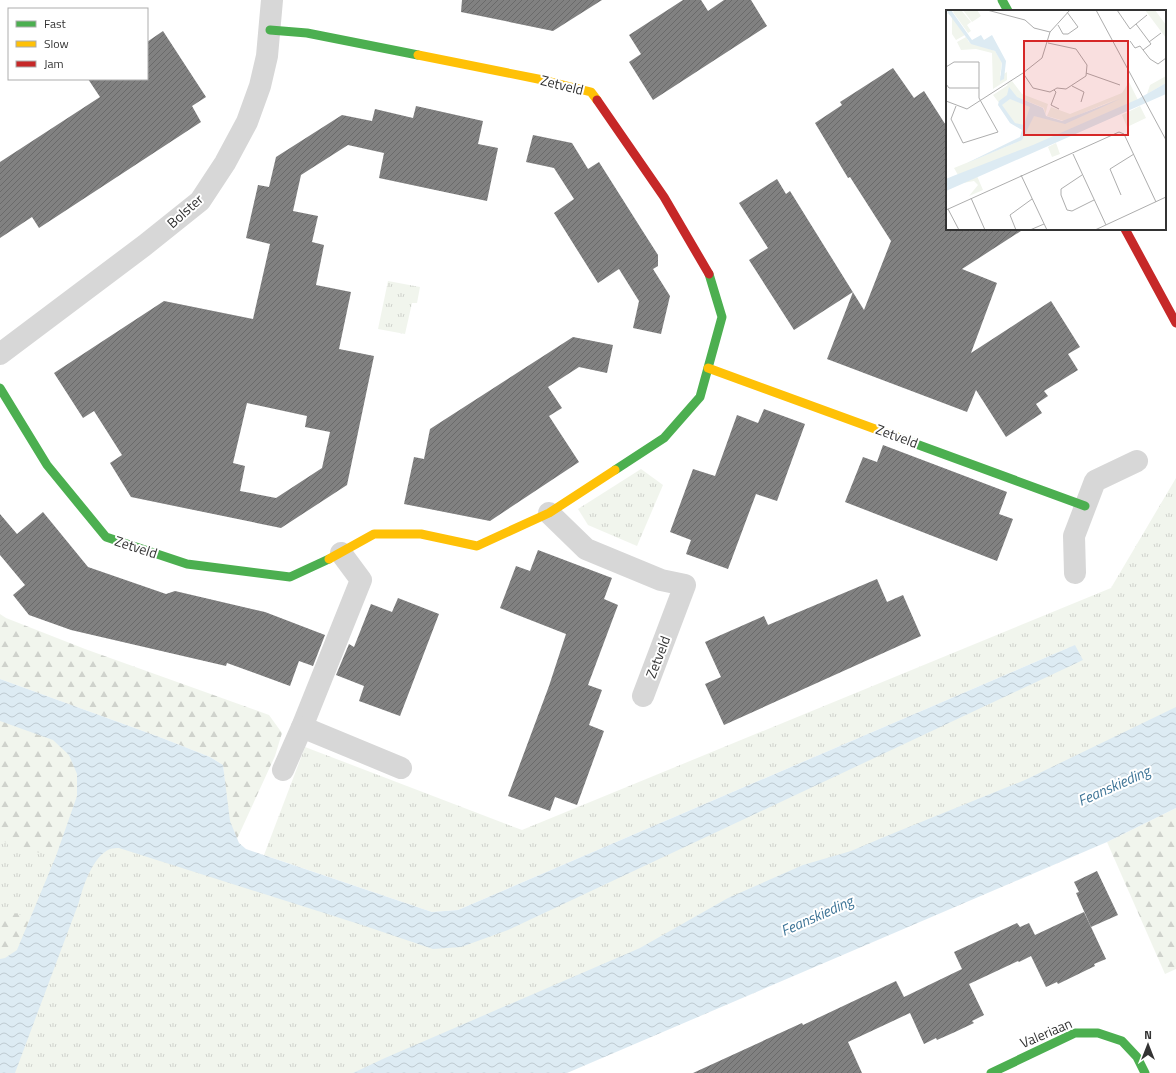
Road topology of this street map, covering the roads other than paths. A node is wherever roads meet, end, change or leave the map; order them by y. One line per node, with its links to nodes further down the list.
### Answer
1 (272, 0): 4 (street, Bolster)
2 (1002, 0): 3 (street)
3 (1007, 10)
4 (270, 30): 7 (street, Bolster); 8 (street, Zetveld)
5 (1126, 230): 6 (street)
6 (1176, 323)
7 (0, 354)
8 (708, 368): 11 (street, Zetveld); 12 (street, Zetveld)
9 (0, 388): 13 (street, Zetveld)
10 (1137, 461): 11 (street)
11 (1085, 506): 14 (street)
12 (549, 513): 13 (street, Zetveld); 15 (street, Zetveld)
13 (341, 552): 16 (street)
14 (1075, 572)
15 (643, 696)
16 (302, 727): 17 (street); 18 (street)
17 (401, 768)
18 (283, 770)
19 (991, 1073): 20 (street, Valeriaan)
20 (1145, 1073)

